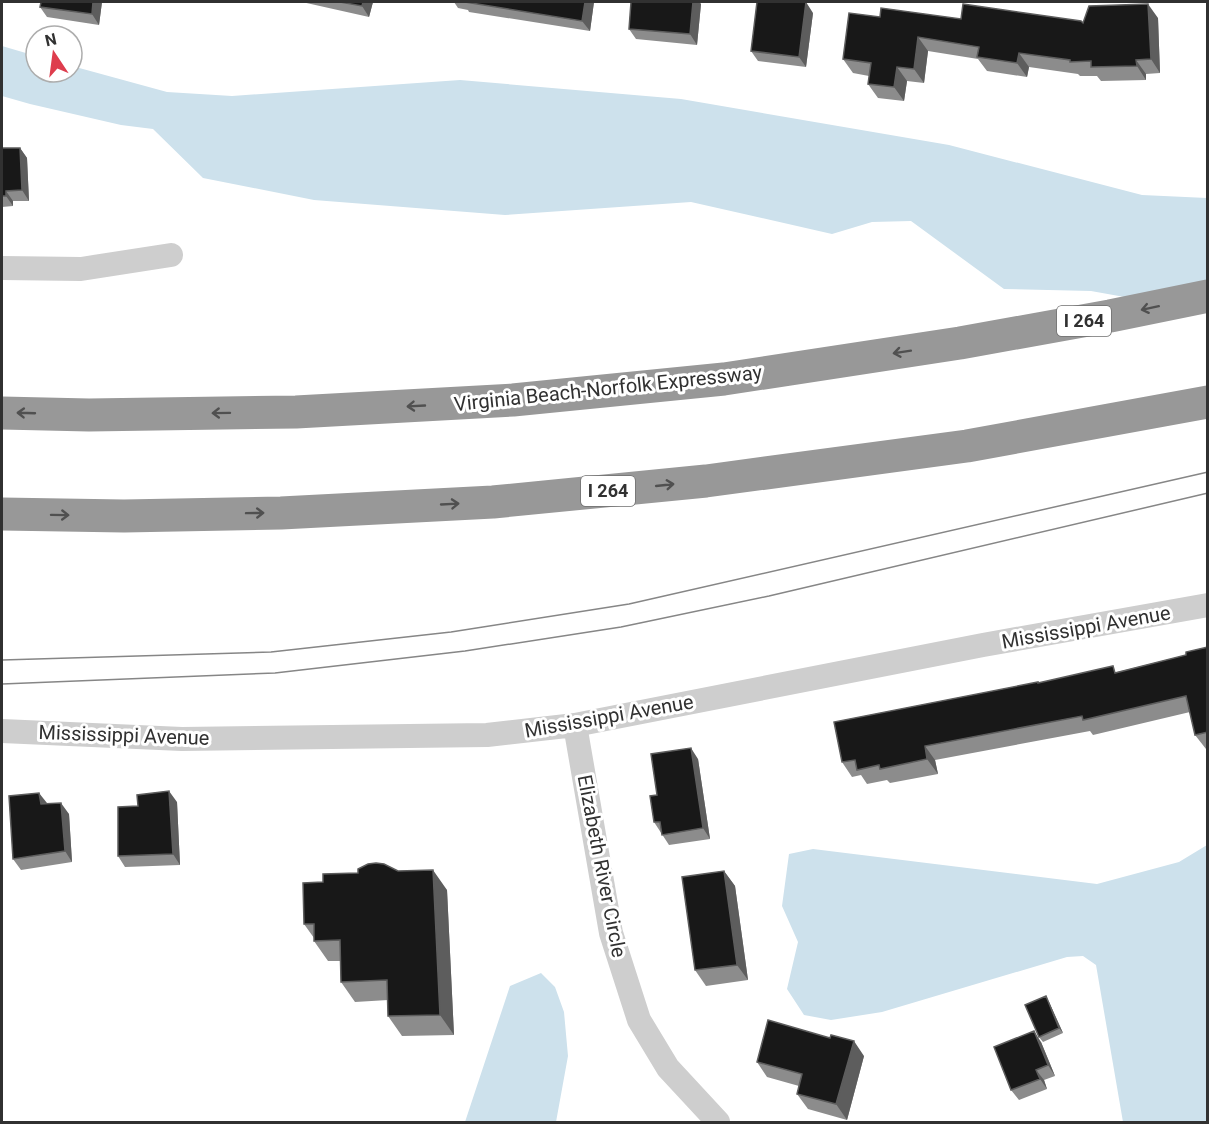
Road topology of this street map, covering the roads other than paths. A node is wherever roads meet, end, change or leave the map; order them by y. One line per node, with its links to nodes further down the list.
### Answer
1 (171, 255): 2 (street)
2 (2, 268)
3 (1208, 296): 5 (highway, Virginia Beach-Norfolk Expressway / I 264, one-way to 5)
4 (1208, 402): 6 (highway, I 264, one-way to 4)
5 (2, 413)
6 (2, 514)
7 (1208, 605): 8 (street, Mississippi Avenue)
8 (575, 725): 9 (street, Mississippi Avenue); 10 (street, Elizabeth River Circle)
9 (2, 731)
10 (718, 1122)

